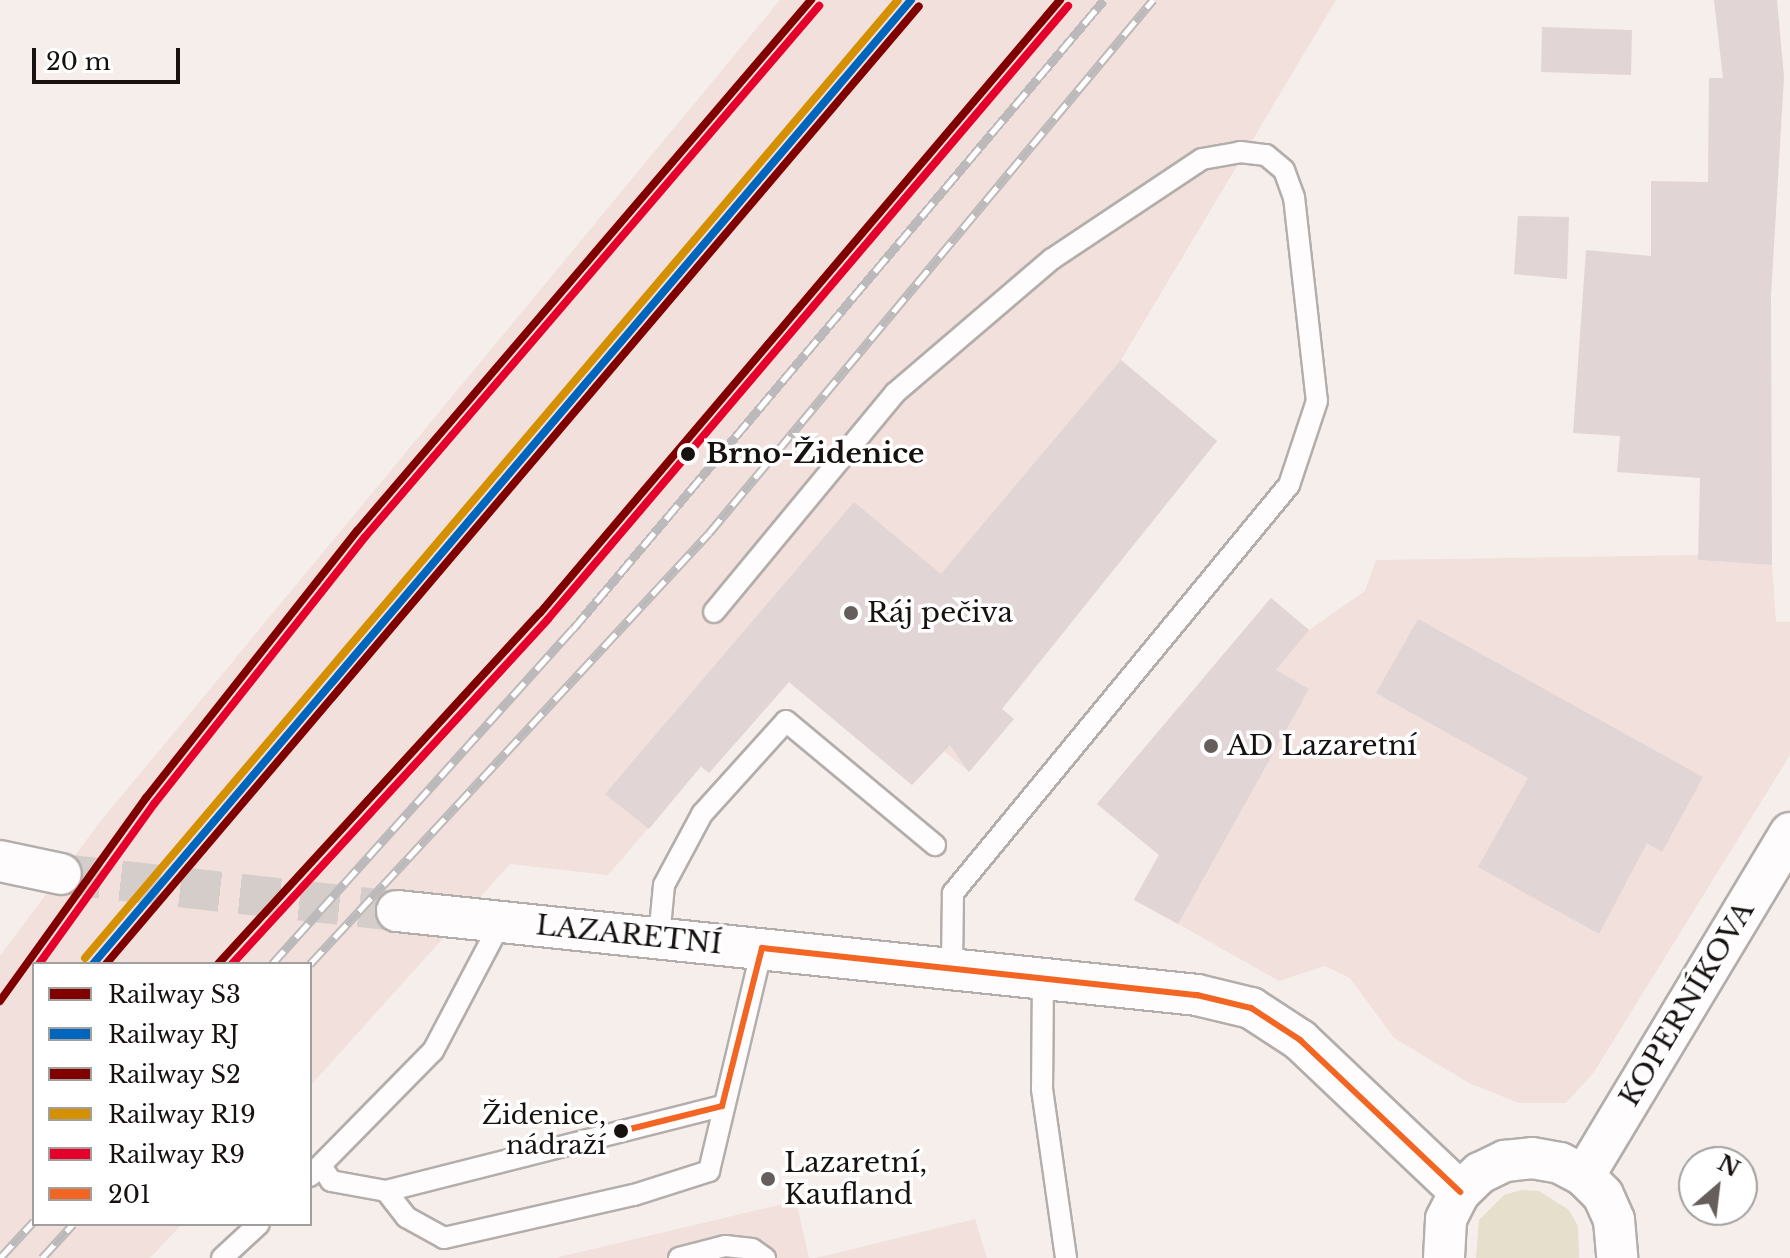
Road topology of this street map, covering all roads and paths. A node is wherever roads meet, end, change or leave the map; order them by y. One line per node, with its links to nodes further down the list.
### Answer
1 (714, 612): 10 (lane)
2 (1790, 833): 14 (street, KOPERNÍKOVA)
3 (935, 845): 8 (lane)
4 (0, 861): 5 (street)
5 (61, 874)
6 (397, 911): 7 (street, LAZARETNÍ)
7 (501, 922): 8 (street, LAZARETNÍ); 13 (lane)
8 (659, 938): 9 (street, LAZARETNÍ)
9 (762, 948): 10 (street, LAZARETNÍ); 12 (lane)
10 (952, 968): 11 (street, LAZARETNÍ)
11 (1043, 978): 16 (street, LAZARETNÍ); 22 (lane)
12 (722, 1106): 15 (lane); 15 (lane)
13 (315, 1171): 15 (lane)
14 (1584, 1176): 16 (street); 18 (street)
15 (386, 1191)
16 (1460, 1192): 23 (street)
17 (257, 1226): 19 (lane)
18 (1622, 1253)
19 (222, 1258)
20 (679, 1258): 21 (lane)
21 (765, 1258)
22 (1066, 1258)
23 (1444, 1258)

